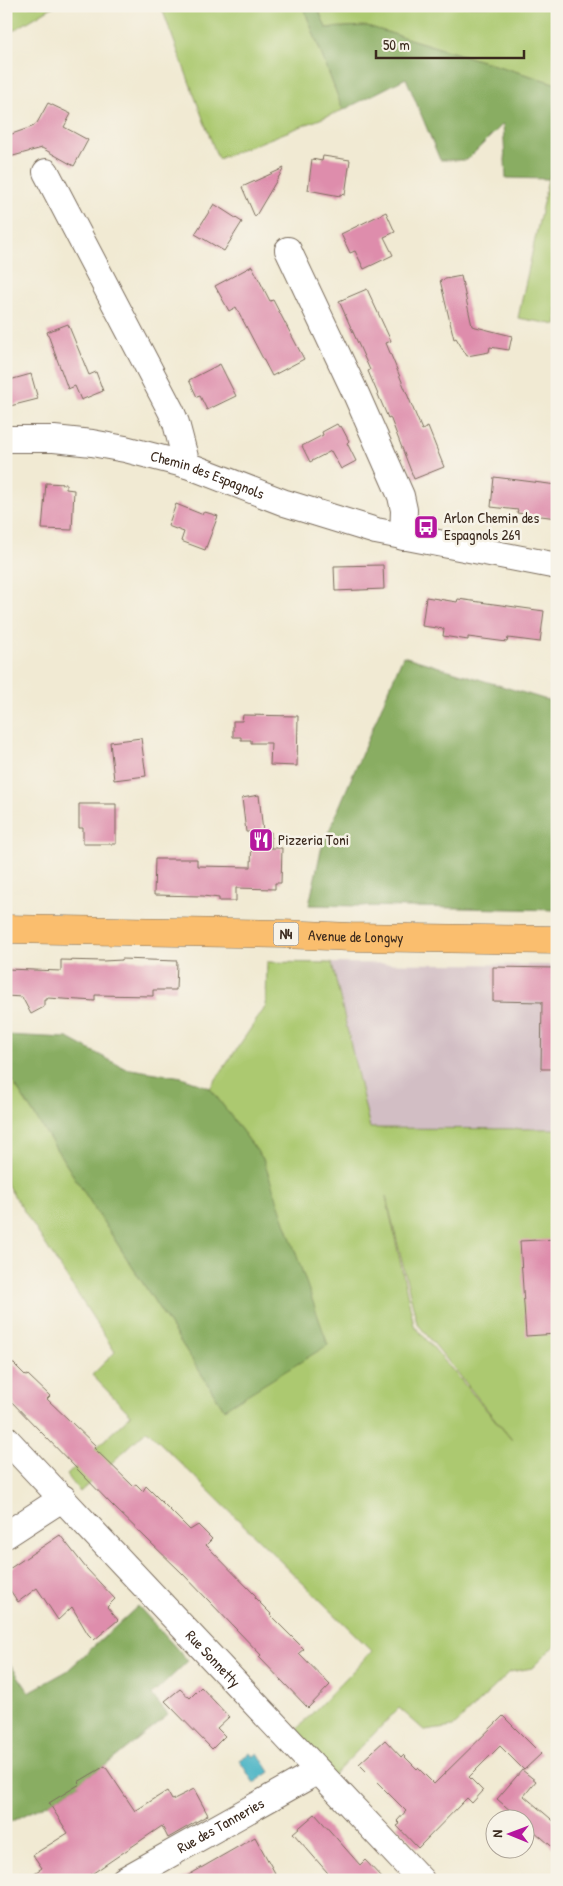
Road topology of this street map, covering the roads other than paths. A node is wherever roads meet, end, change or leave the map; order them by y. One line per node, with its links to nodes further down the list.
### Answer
1 (46, 172): 4 (street)
2 (288, 250): 5 (street)
3 (6, 439): 4 (street, Chemin des Espagnols)
4 (187, 465): 5 (street, Chemin des Espagnols)
5 (403, 537): 6 (street, Chemin des Espagnols)
6 (557, 566)
7 (6, 928): 8 (main road, Avenue de Longwy / N4)
8 (557, 940)
9 (6, 1439): 10 (street, Rue Sonnetty)
10 (63, 1498): 11 (street); 12 (street, Rue Sonnetty)
11 (6, 1535)
12 (318, 1771): 13 (street, Rue des Tanneries); 14 (street, Rue Sonnetty)
13 (124, 1880)
14 (421, 1880)

